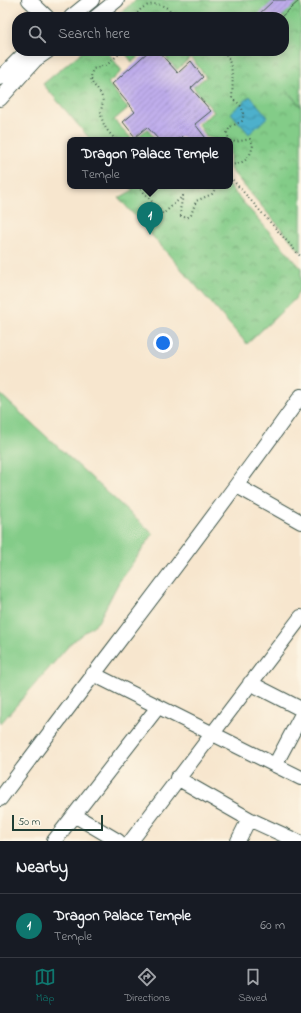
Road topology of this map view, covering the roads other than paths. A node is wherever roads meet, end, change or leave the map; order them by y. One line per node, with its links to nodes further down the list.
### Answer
1 (29, 0): 4 (street)
2 (92, 0): 5 (street)
3 (117, 0): 6 (street)
4 (42, 12)
5 (77, 12)
6 (102, 12)
7 (21, 56): 9 (street)
8 (41, 56): 10 (street)
9 (0, 78)
10 (0, 99)
11 (301, 396): 12 (street)
12 (237, 486): 13 (street); 15 (street)
13 (301, 522)
14 (301, 617): 16 (street)
15 (92, 674): 17 (street); 24 (street)
16 (250, 683): 18 (street); 20 (street)
17 (158, 707): 20 (street); 25 (street)
18 (301, 709)
19 (301, 716): 21 (street)
20 (212, 734): 21 (street); 22 (street)
21 (275, 765): 23 (street)
22 (177, 778): 26 (street); 29 (street)
23 (301, 778)
24 (0, 800)
25 (74, 814): 27 (street); 28 (street)
26 (249, 819): 30 (street); 31 (street)
27 (54, 841)
28 (118, 841)
29 (131, 841)
30 (238, 841)
31 (297, 841)

